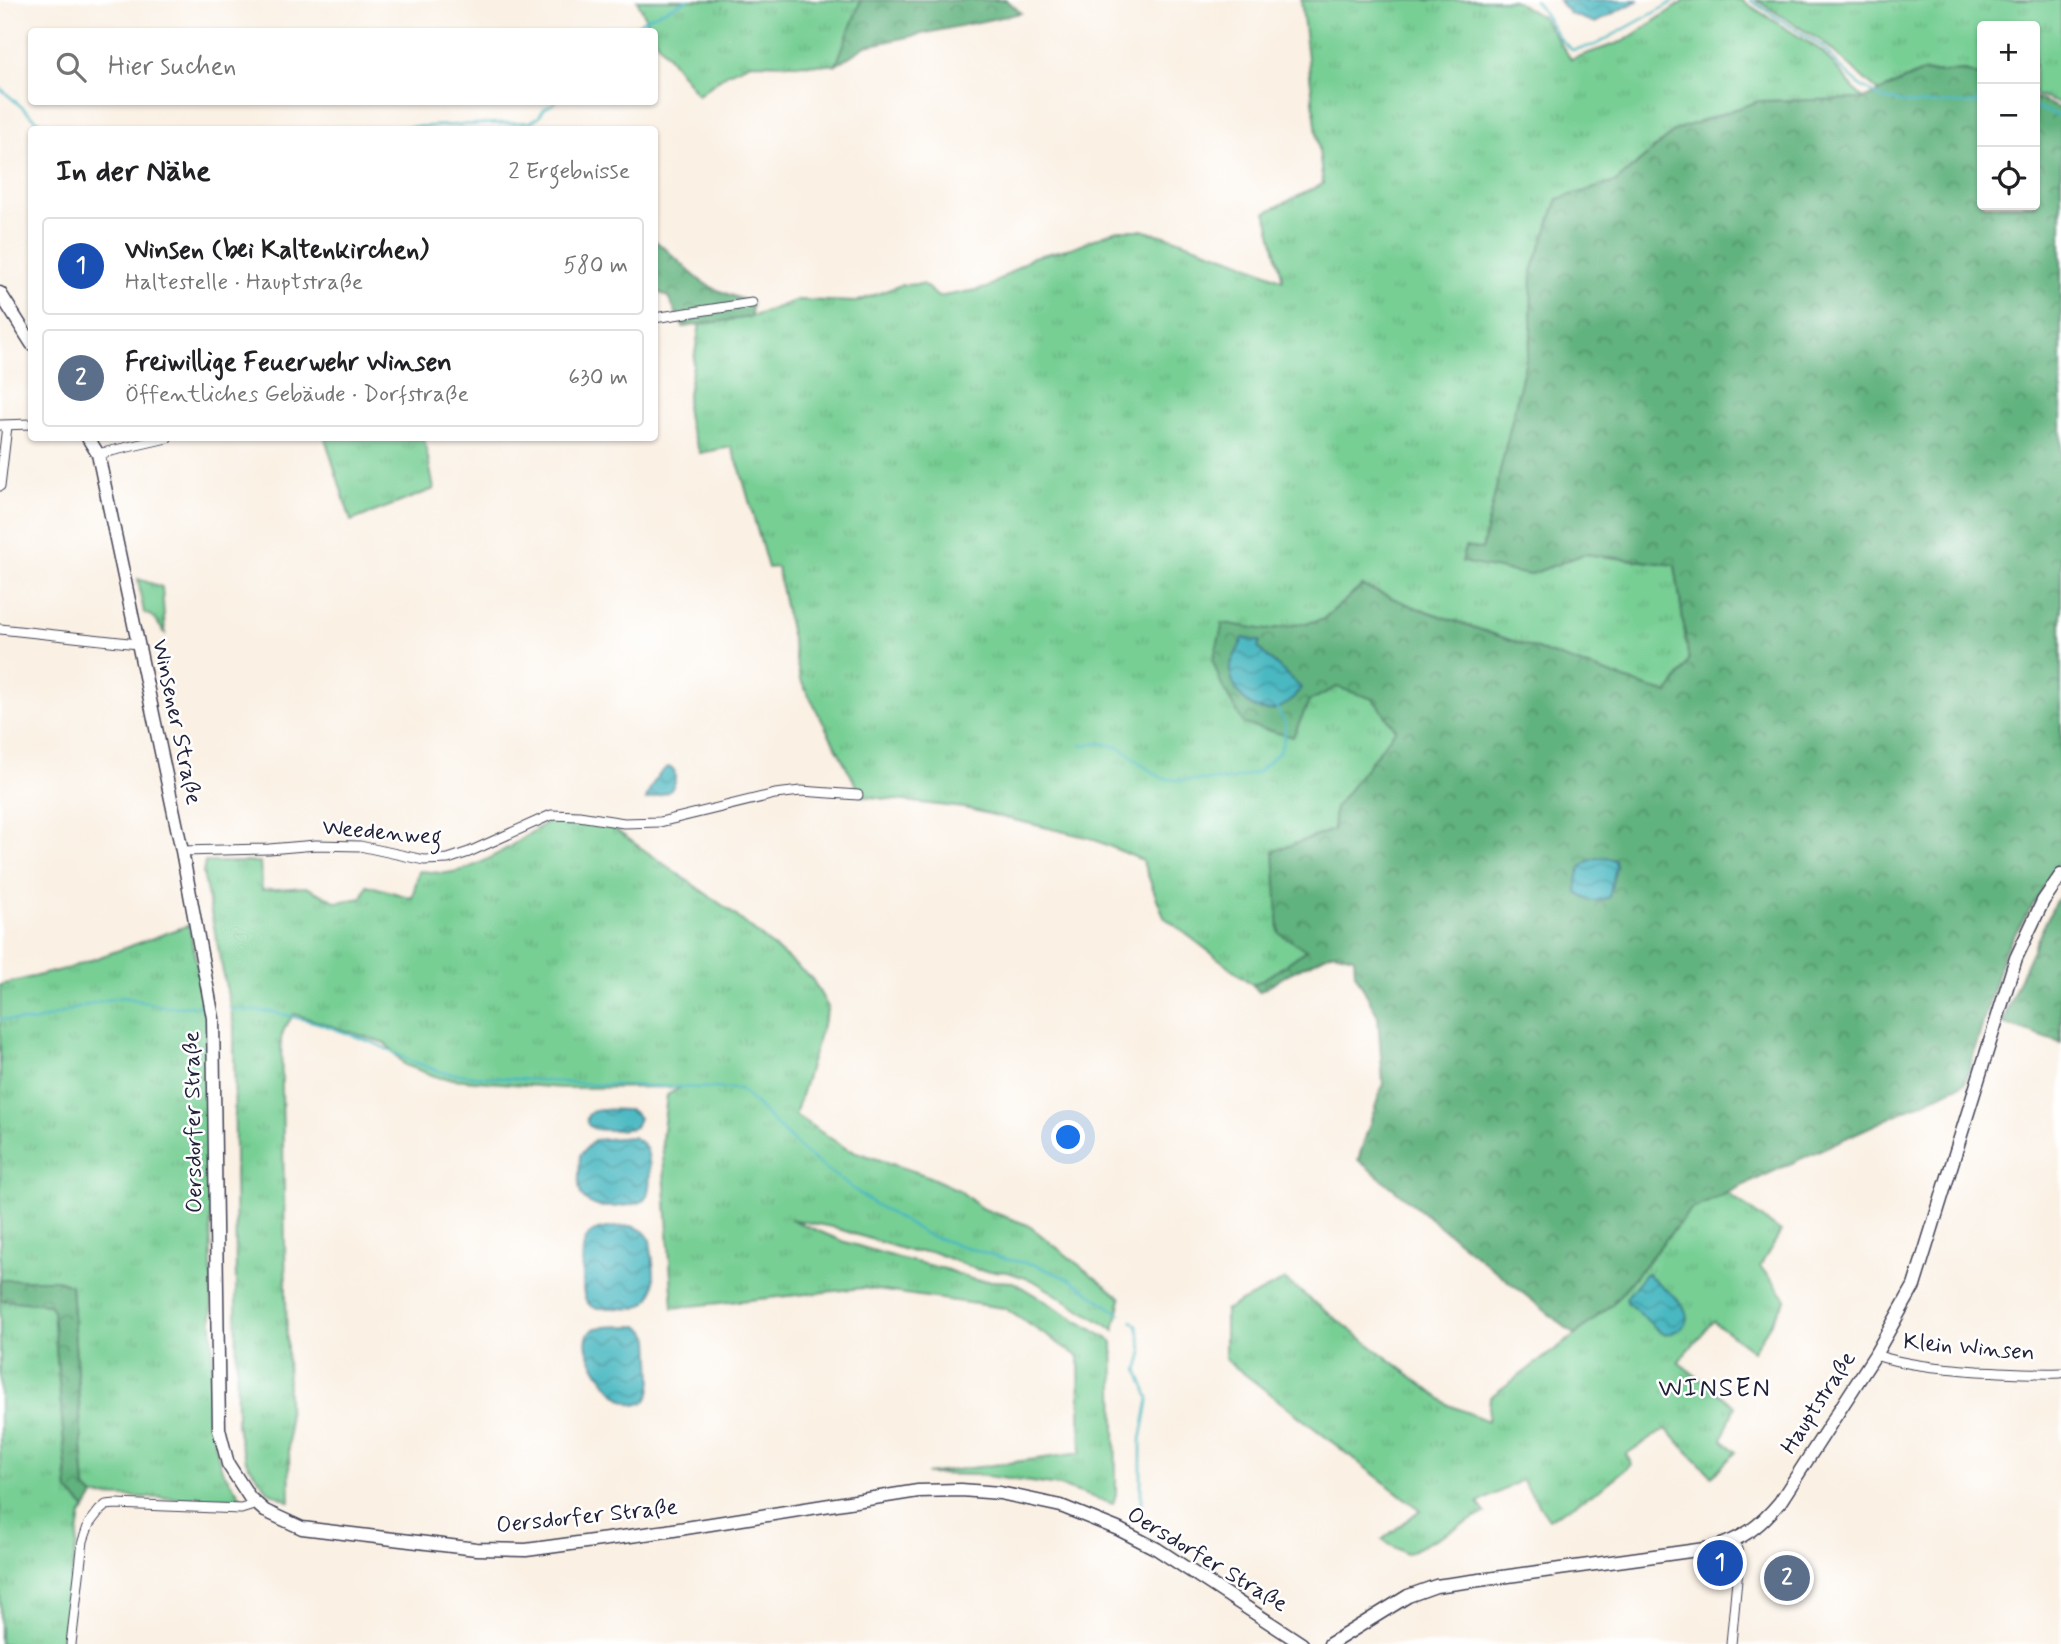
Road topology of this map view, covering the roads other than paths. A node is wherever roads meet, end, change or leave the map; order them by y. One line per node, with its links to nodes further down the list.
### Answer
1 (0, 293): 4 (street)
2 (752, 303): 3 (street)
3 (658, 317)
4 (28, 338)
5 (28, 424): 6 (street)
6 (4, 426): 10 (street)
7 (90, 441): 9 (street, Winsener Straße)
8 (154, 441): 9 (street)
9 (98, 454): 12 (street, Winsener Straße)
10 (0, 486)
11 (0, 629): 12 (street)
12 (138, 644): 14 (street, Winsener Straße)
13 (858, 794): 14 (street, Weedenweg)
14 (182, 851): 16 (street, Winsener Straße)
15 (2061, 875): 17 (street, Hauptstraße)
16 (213, 1018): 19 (street, Oersdorfer Straße)
17 (1875, 1355): 18 (street, Klein Winsen); 20 (street, Hauptstraße)
18 (2061, 1373)
19 (257, 1504): 21 (street); 22 (street, Oersdorfer Straße)
20 (1735, 1541): 23 (street, Hauptstraße); 24 (street)
21 (71, 1644)
22 (1302, 1644)
23 (1330, 1644)
24 (1731, 1644)

